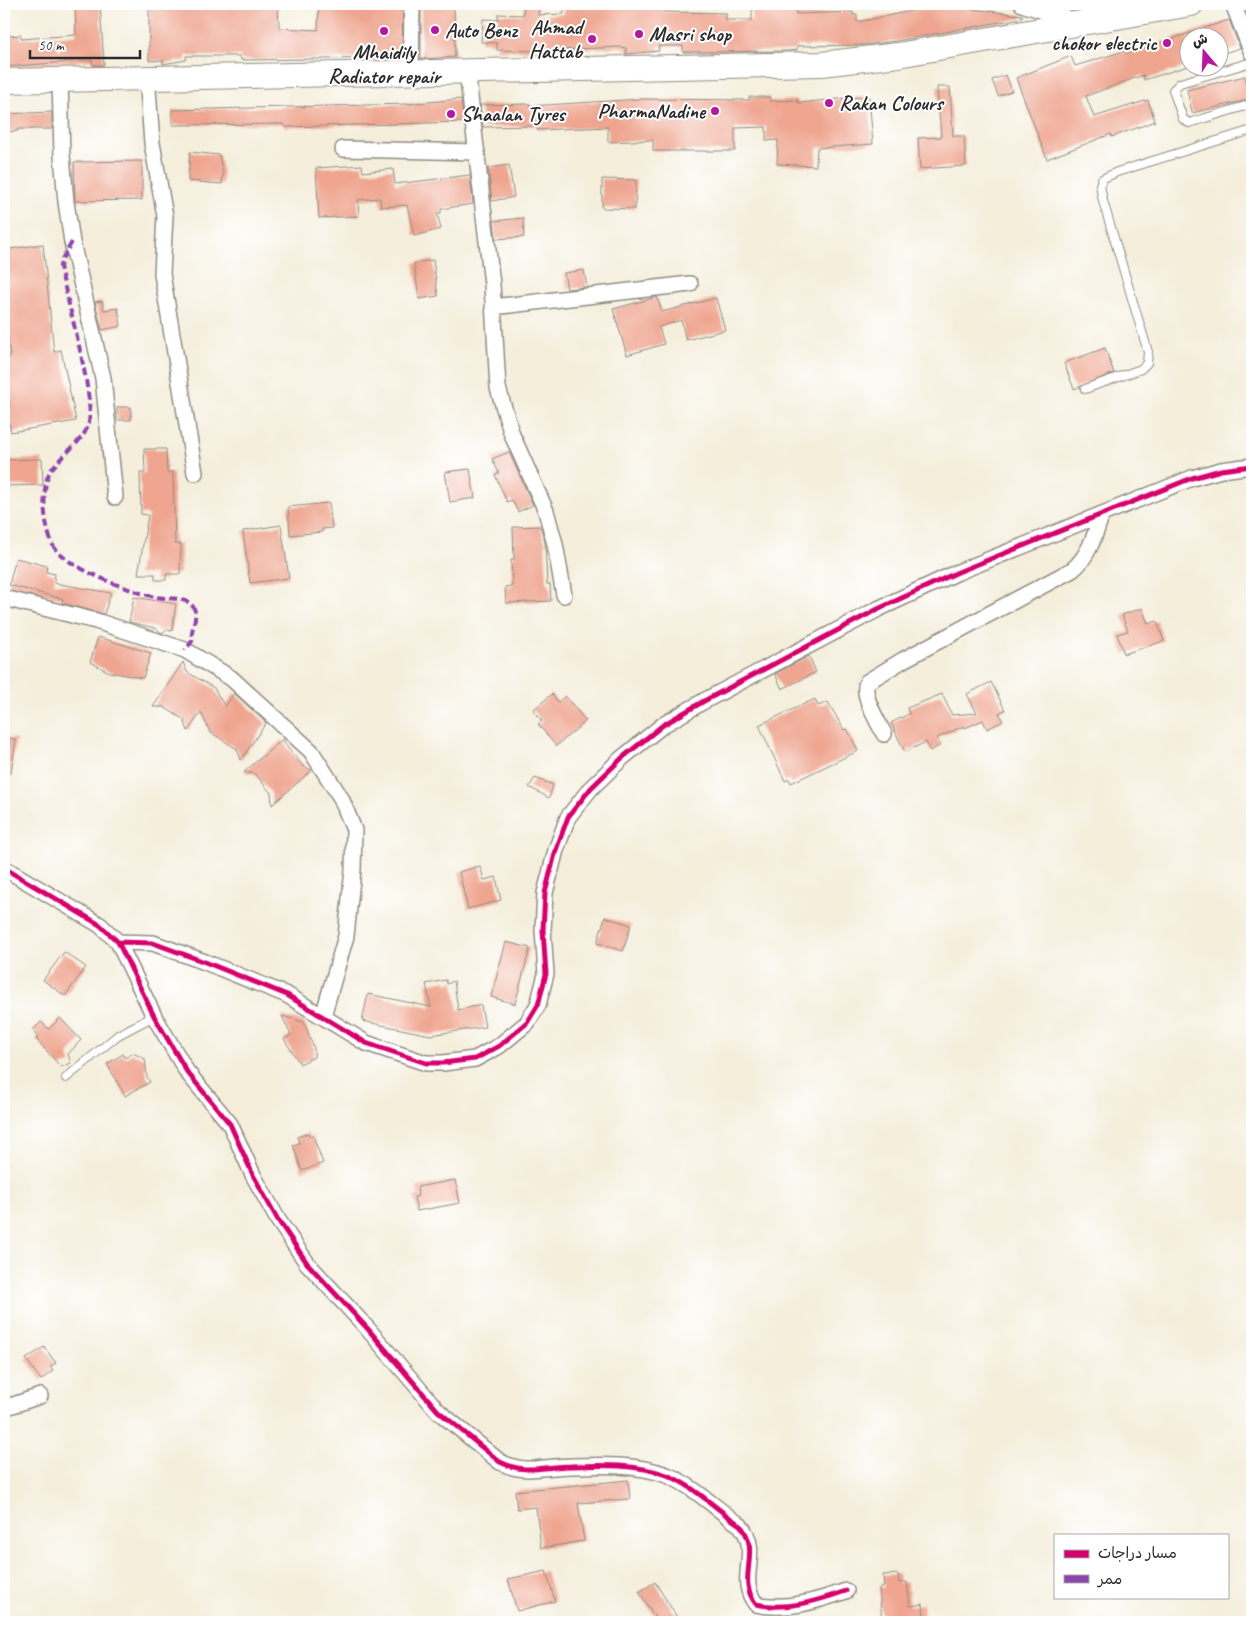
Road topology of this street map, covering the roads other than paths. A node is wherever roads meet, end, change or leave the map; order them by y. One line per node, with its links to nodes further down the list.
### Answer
1 (412, 4): 9 (street)
2 (1022, 4): 5 (street)
3 (1232, 4): 6 (street)
4 (1181, 5): 5 (main road)
5 (1079, 22): 8 (main road)
6 (1252, 53)
7 (1252, 62): 13 (lane)
8 (467, 71): 9 (main road); 16 (street)
9 (410, 74): 10 (main road)
10 (146, 76): 11 (main road); 21 (street)
11 (60, 79): 12 (main road); 22 (street)
12 (4, 80)
13 (1252, 104)
14 (1252, 130): 19 (lane)
15 (343, 149): 16 (street)
16 (478, 152): 18 (street)
17 (690, 284): 18 (street)
18 (493, 307): 24 (street)
19 (1086, 390)
20 (1252, 466): 23 (street)
21 (195, 473)
22 (115, 497)
23 (1101, 516): 26 (street); 30 (street)
24 (564, 595)
25 (4, 598): 30 (street)
26 (884, 734)
27 (4, 868): 28 (street)
28 (118, 942): 29 (street); 30 (street)
29 (154, 1016): 31 (lane); 34 (street)
30 (323, 1016)
31 (66, 1078)
32 (40, 1396): 33 (street)
33 (4, 1408)
34 (846, 1591)

